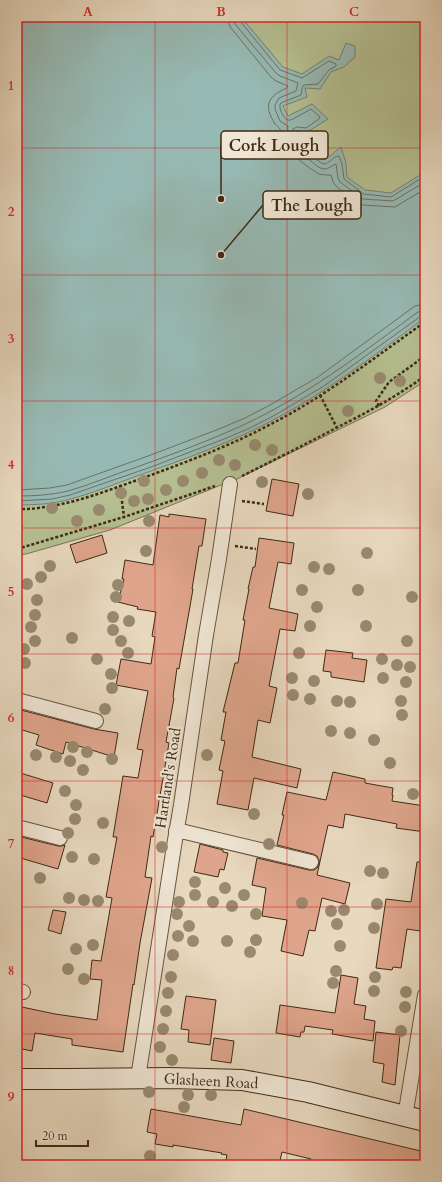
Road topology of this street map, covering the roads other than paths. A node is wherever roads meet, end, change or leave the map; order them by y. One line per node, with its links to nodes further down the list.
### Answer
1 (230, 484): 5 (street, Hartland's Road)
2 (17, 700): 3 (street)
3 (96, 721)
4 (17, 827): 6 (street)
5 (176, 831): 7 (street); 9 (street, Hartland's Road)
6 (60, 838)
7 (311, 862)
8 (425, 995): 11 (street)
9 (138, 1078): 10 (main road, Glasheen Road); 11 (main road, Glasheen Road)
10 (17, 1079)
11 (405, 1117): 12 (main road, Glasheen Road)
12 (425, 1121)

